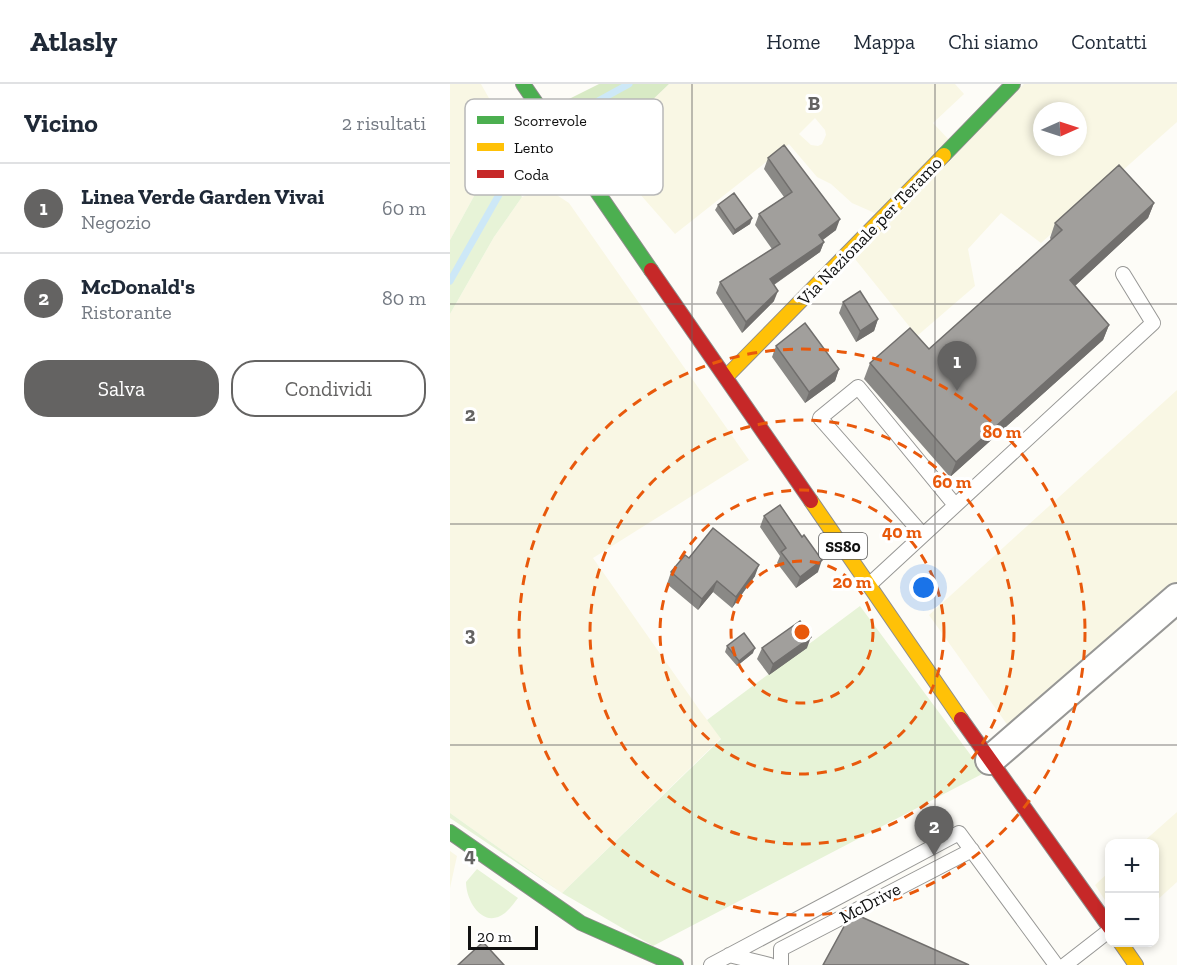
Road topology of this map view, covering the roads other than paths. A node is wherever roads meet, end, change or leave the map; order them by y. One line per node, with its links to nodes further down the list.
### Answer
1 (522, 84): 3 (main road, SS80)
2 (1012, 84): 6 (main road, Via Nazionale per Teramo)
3 (533, 99)
4 (600, 195): 6 (main road, SS80)
5 (1123, 274): 7 (lane)
6 (726, 377): 9 (main road, SS80)
7 (955, 506): 8 (lane); 8 (lane)
8 (924, 535): 9 (lane)
9 (869, 585): 11 (main road, SS80)
10 (1177, 598): 11 (street)
11 (990, 760): 14 (main road, SS80)
12 (450, 832): 18 (main road)
13 (972, 850): 17 (lane); 21 (lane, McDrive); 22 (lane)
14 (1105, 922)
15 (1105, 933): 23 (lane)
16 (1123, 947): 24 (main road)
17 (729, 955): 19 (lane); 20 (lane)
18 (676, 965)
19 (711, 965)
20 (770, 965)
21 (781, 965)
22 (1056, 965)
23 (1065, 965)
24 (1136, 965)

